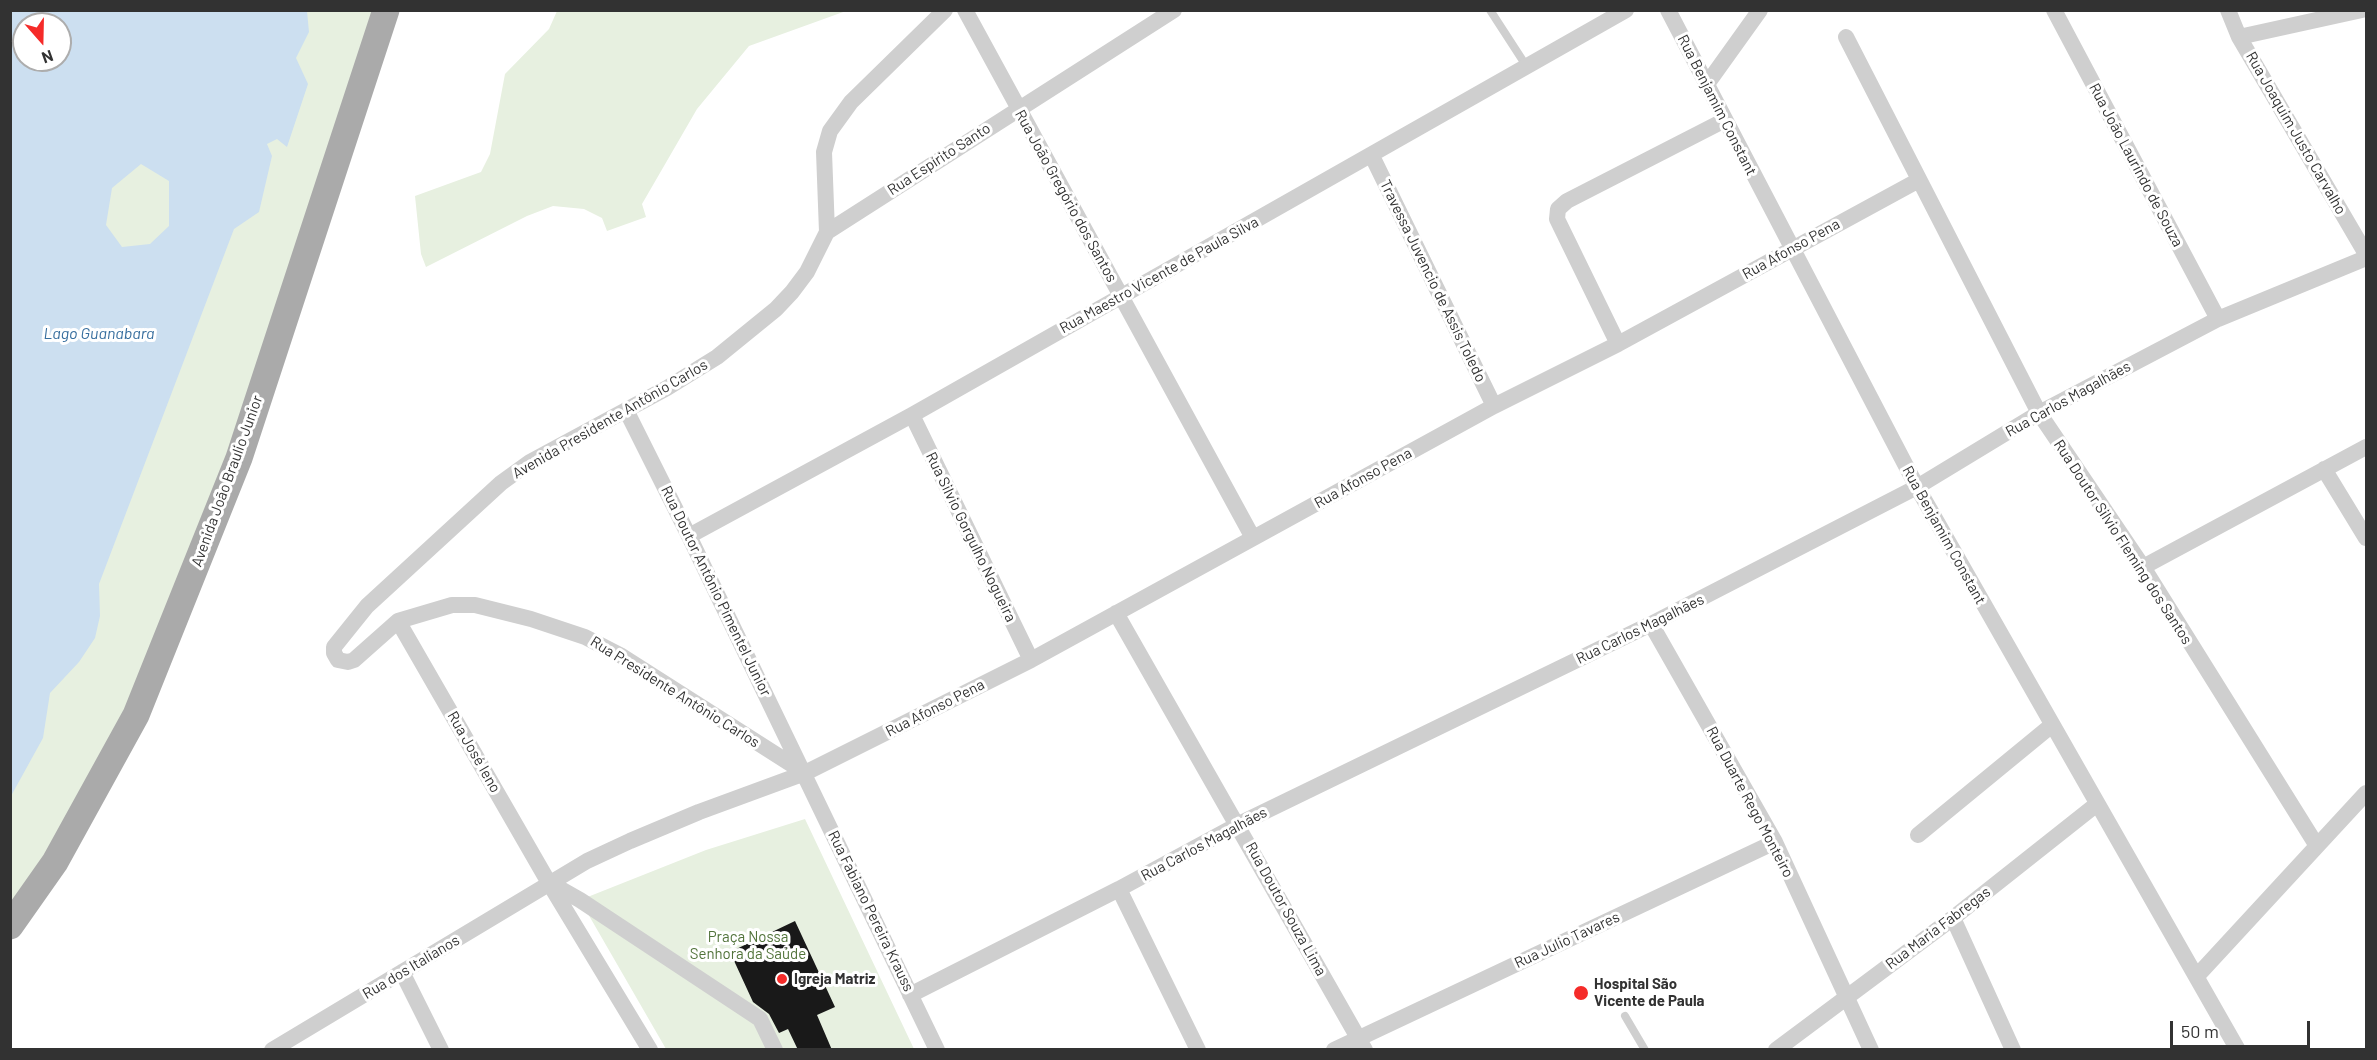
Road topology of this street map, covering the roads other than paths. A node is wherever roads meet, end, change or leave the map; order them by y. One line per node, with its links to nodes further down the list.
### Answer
1 (386, 10): 53 (main road, Avenida João Braulio Junior)
2 (945, 10): 20 (street, Avenida Presidente Antônio Carlos)
3 (965, 10): 16 (street, Rua João Gregório dos Santos)
4 (1174, 10): 16 (street, Rua Espírito Santo)
5 (1490, 10): 14 (lane)
6 (1626, 10): 14 (street, Rua Maestro Vicente de Paula Silva)
7 (1668, 10): 15 (street, Rua Benjamim Constant)
8 (1760, 10): 15 (street)
9 (2054, 10): 24 (street, Rua João Laurindo de Souza)
10 (2228, 10): 13 (street, Rua Joaquim Justo Carvalho)
11 (2362, 10): 13 (street)
12 (1845, 37): 19 (street, Rua Doutor Silvio Fleming dos Santos)
13 (2239, 37): 22 (street, Rua Joaquim Justo Carvalho)
14 (1527, 67): 18 (street, Rua Maestro Vicente de Paula Silva)
15 (1707, 84): 17 (street, Rua Benjamim Constant)
16 (1018, 108): 20 (street, Rua Espírito Santo); 23 (street, Rua João Gregório dos Santos)
17 (1725, 120): 21 (street, Rua Benjamim Constant); 25 (street)
18 (1372, 156): 23 (street, Rua Maestro Vicente de Paula Silva); 26 (street, Travessa Juvencio de Assis Toledo)
19 (1919, 180): 21 (street, Rua Afonso Pena); 28 (street, Rua Doutor Silvio Fleming dos Santos)
20 (827, 232): 27 (street, Avenida Presidente Antônio Carlos)
21 (1792, 248): 25 (street, Rua Afonso Pena); 32 (street, Rua Benjamim Constant)
22 (2367, 256): 24 (street, Rua Carlos Magalhães)
23 (1121, 296): 29 (street, Rua Maestro Vicente de Paula Silva); 34 (street, Rua João Gregório dos Santos)
24 (2218, 319): 28 (street, Rua Carlos Magalhães)
25 (1618, 344): 26 (street, Rua Afonso Pena)
26 (1494, 406): 34 (street, Rua Afonso Pena)
27 (626, 410): 33 (street, Rua Doutor Antônio Pimentel Junior); 41 (street, Avenida Presidente Antônio Carlos)
28 (2039, 413): 32 (street, Rua Carlos Magalhães); 36 (street, Rua Doutor Silvio Fleming dos Santos)
29 (912, 415): 33 (street, Rua Maestro Vicente de Paula Silva); 40 (street, Rua Silvio Gorgulho Nogueira)
30 (2367, 447): 31 (street)
31 (2324, 469): 35 (street); 36 (street)
32 (1917, 487): 39 (street, Rua Carlos Magalhães); 42 (street, Rua Benjamim Constant)
33 (689, 536): 43 (street, Rua Doutor Antônio Pimentel Junior)
34 (1253, 538): 37 (street, Rua Afonso Pena)
35 (2367, 538)
36 (2143, 567): 49 (street, Rua Doutor Silvio Fleming dos Santos)
37 (1116, 613): 40 (street, Rua Afonso Pena); 46 (street, Rua Doutor Souza Lima)
38 (399, 621): 41 (street, Rua Presidente Antônio Carlos); 43 (street, Rua Presidente Antônio Carlos); 50 (street, Rua José Ieno)
39 (1651, 624): 46 (street, Rua Carlos Magalhães); 48 (street, Rua Duarte Rego Monteiro)
40 (1031, 660): 43 (street, Rua Afonso Pena)
41 (343, 662)
42 (2052, 725): 45 (street, Rua Benjamim Constant); 47 (street)
43 (805, 773): 50 (street); 56 (street, Rua Fabiano Pereira Krauss)
44 (2367, 793): 49 (street)
45 (2097, 804): 52 (street, Rua Maria Fabregas); 55 (street, Rua Benjamim Constant)
46 (1239, 824): 51 (street, Rua Carlos Magalhães); 59 (street, Rua Doutor Souza Lima)
47 (1918, 835)
48 (1775, 842): 57 (street, Rua Duarte Rego Monteiro); 59 (street, Rua Julio Tavares)
49 (2317, 846): 55 (street)
50 (549, 883): 54 (street, Rua dos Italianos); 62 (street); 63 (street)
51 (1119, 889): 56 (street, Rua Carlos Magalhães); 65 (street)
52 (1953, 918): 57 (street, Rua Maria Fabregas); 70 (street)
53 (10, 926)
54 (402, 972): 60 (street, Rua dos Italianos); 61 (street)
55 (2197, 976): 71 (street, Rua Benjamim Constant)
56 (910, 995): 64 (street, Rua Fabiano Pereira Krauss)
57 (1846, 998): 68 (street, Rua Maria Fabregas); 69 (street, Rua Duarte Rego Monteiro)
58 (1625, 1016): 67 (lane)
59 (1362, 1044): 66 (street, Rua Julio Tavares)
60 (272, 1050)
61 (441, 1050)
62 (650, 1050)
63 (775, 1050)
64 (937, 1050)
65 (1198, 1050)
66 (1334, 1050)
67 (1645, 1050)
68 (1776, 1050)
69 (1871, 1050)
70 (2013, 1050)
71 (2238, 1050)

